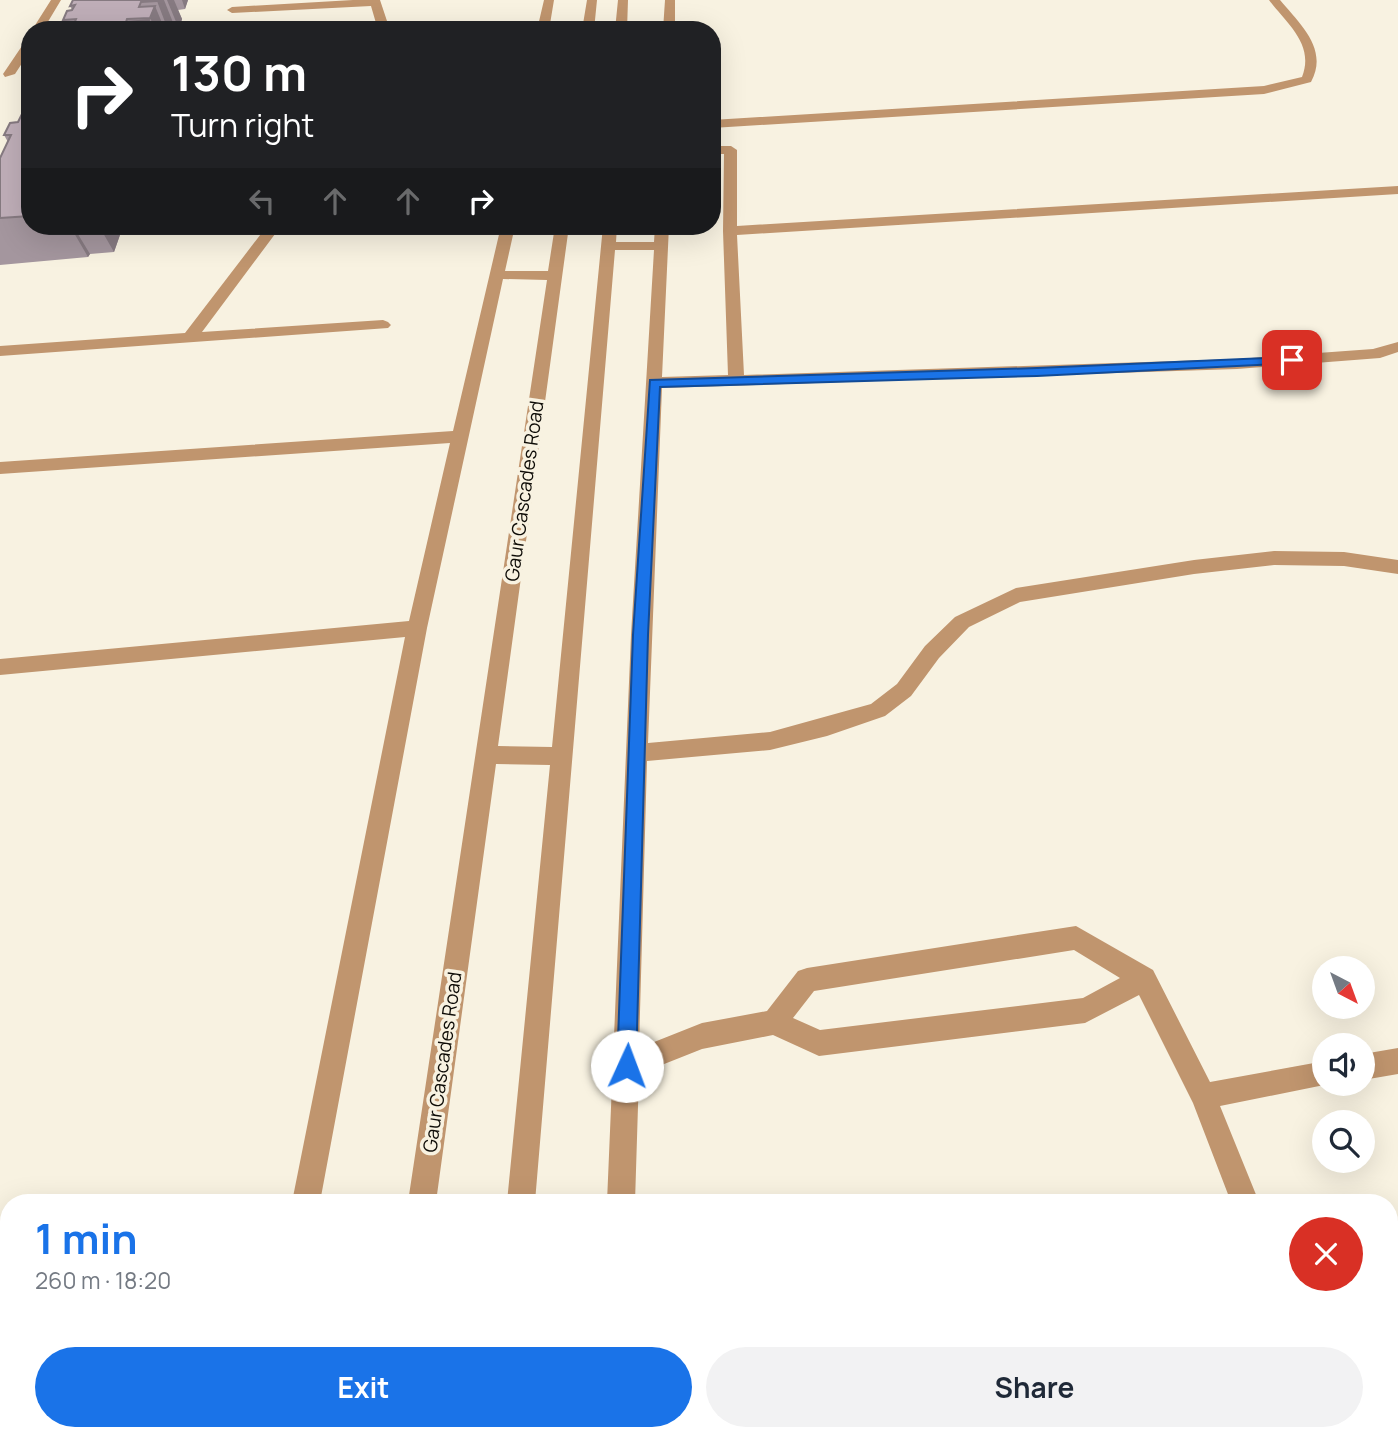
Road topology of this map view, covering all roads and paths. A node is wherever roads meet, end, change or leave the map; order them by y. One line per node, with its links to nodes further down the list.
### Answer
1 (56, 0): 10 (street)
2 (549, 0): 12 (street)
3 (592, 0): 13 (street)
4 (623, 0): 14 (street)
5 (670, 0): 6 (street); 15 (street)
6 (680, 0)
7 (375, 1): 9 (street); 11 (street)
8 (1275, 1): 18 (street)
9 (232, 10)
10 (43, 21)
11 (381, 21)
12 (545, 21)
13 (589, 21)
14 (622, 21)
15 (669, 21)
16 (21, 56): 17 (street)
17 (9, 75)
18 (721, 123)
19 (721, 150): 21 (street)
20 (1398, 190): 21 (street)
21 (730, 231): 33 (street)
22 (267, 235): 30 (street)
23 (506, 235): 27 (street)
24 (561, 235): 28 (street, Gaur Cascades Road)
25 (610, 236): 26 (street); 42 (street)
26 (662, 236): 34 (street)
27 (499, 275): 28 (street); 35 (street)
28 (555, 276): 41 (street, Gaur Cascades Road)
29 (383, 325): 30 (street)
30 (190, 338): 32 (street)
31 (1398, 347): 33 (street)
32 (0, 351)
33 (736, 381): 34 (street)
34 (654, 383): 40 (street)
35 (460, 436): 36 (street); 38 (street)
36 (0, 468)
37 (1398, 567): 40 (street)
38 (417, 628): 39 (street); 50 (street)
39 (0, 667)
40 (637, 753): 47 (street)
41 (486, 755): 42 (street); 51 (street, Gaur Cascades Road)
42 (562, 756): 52 (street)
43 (1144, 979): 44 (street); 44 (street); 49 (street)
44 (774, 1023): 47 (street)
45 (1398, 1060): 46 (street)
46 (1375, 1065)
47 (627, 1066): 53 (street)
48 (1312, 1076): 49 (street)
49 (1203, 1096): 54 (street)
50 (308, 1194)
51 (423, 1194)
52 (522, 1194)
53 (621, 1194)
54 (1242, 1194)

